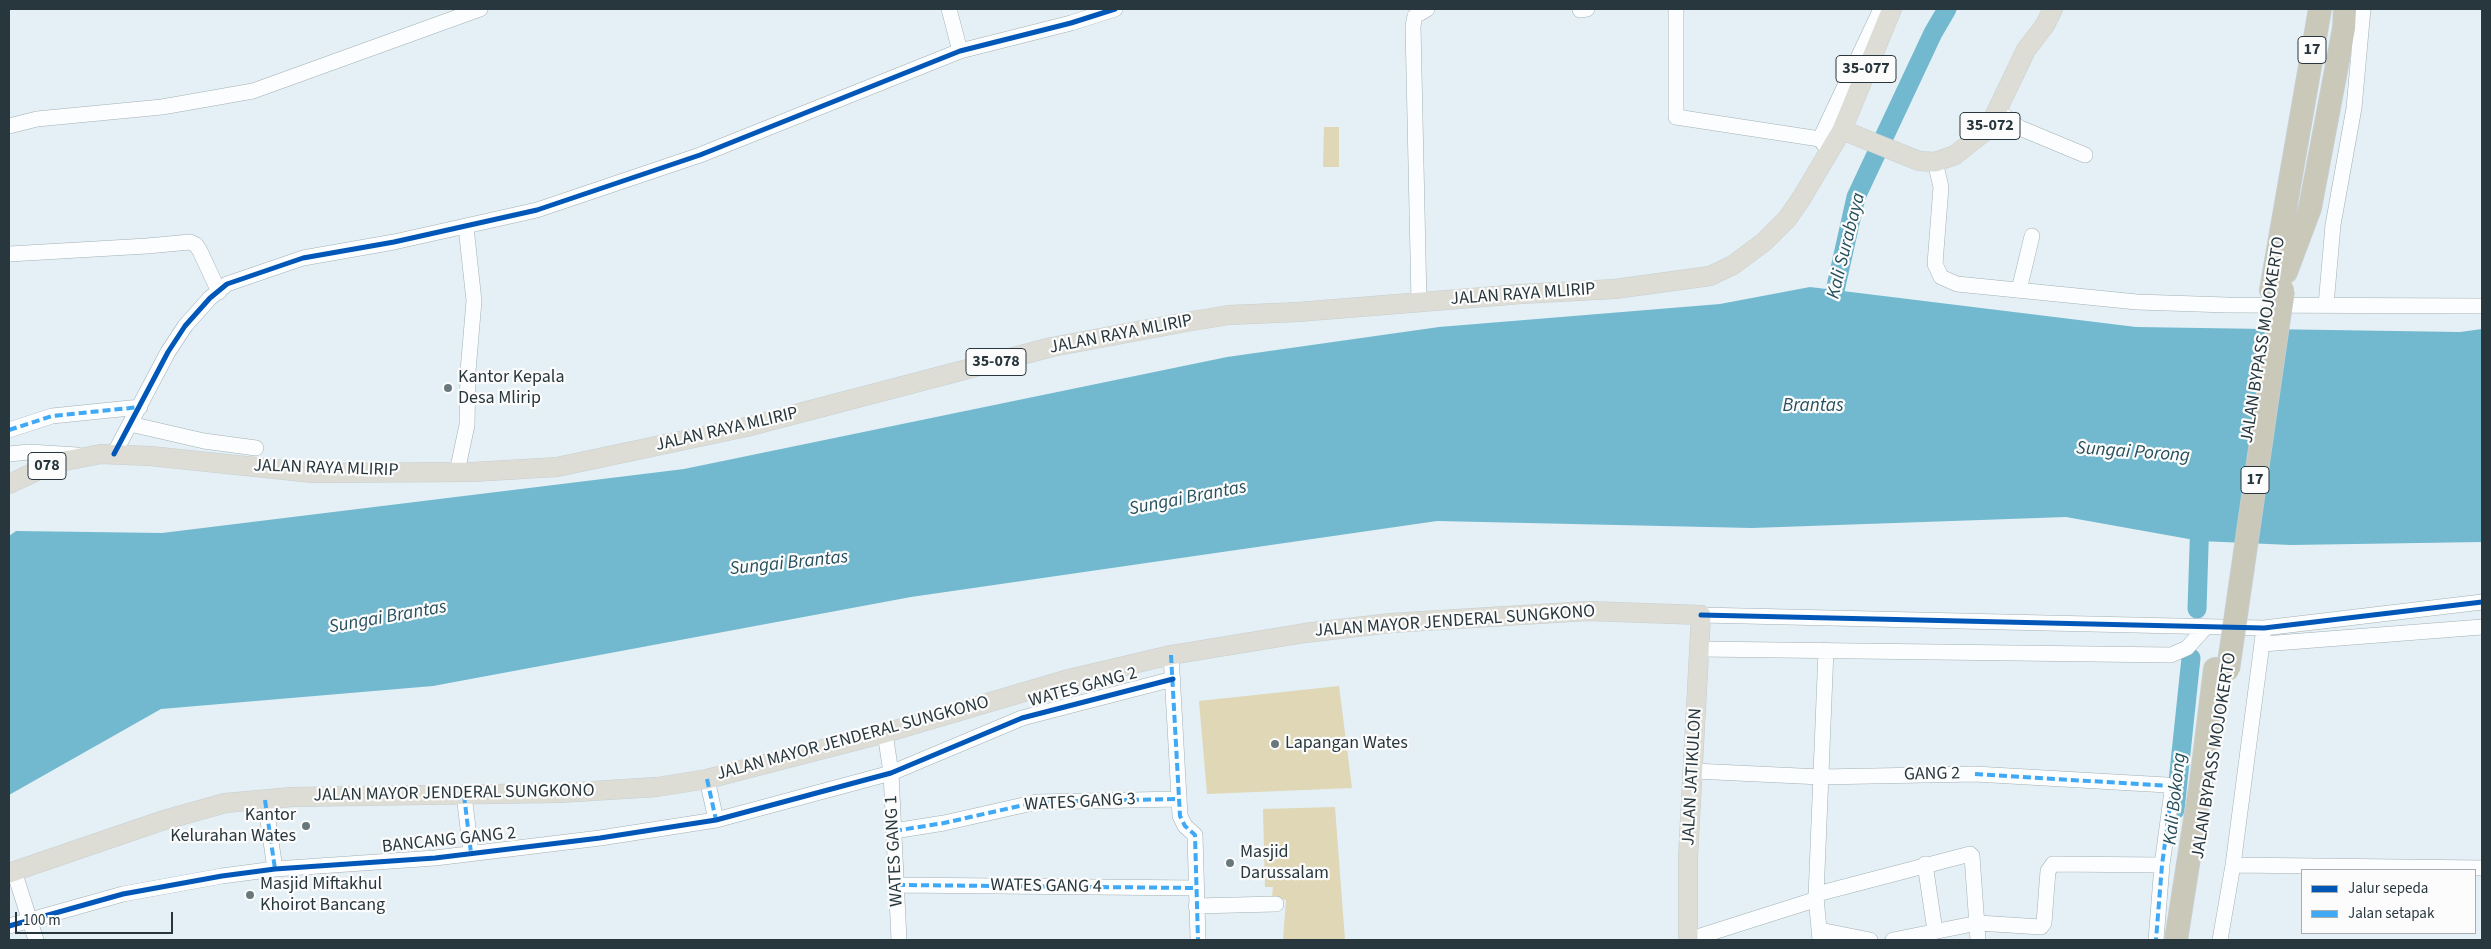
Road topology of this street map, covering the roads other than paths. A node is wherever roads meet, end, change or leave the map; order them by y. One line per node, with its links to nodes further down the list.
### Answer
1 (480, 9): 19 (street)
2 (949, 9): 16 (street)
3 (1115, 9): 16 (street)
4 (1427, 9): 30 (street)
5 (1676, 9): 21 (street)
6 (1881, 9): 21 (street)
7 (1892, 9): 20 (main road, 35-077)
8 (2038, 9): 15 (main road, 35-072)
9 (2052, 9): 15 (main road, 35-072)
10 (2306, 9): 17 (highway)
11 (2320, 9): 17 (highway, JALAN BYPASS MOJOKERTO / 17)
12 (2328, 9): 27 (highway, JALAN BYPASS MOJOKERTO / 17)
13 (2345, 9): 27 (highway)
14 (2363, 9): 31 (street)
15 (2026, 50): 18 (main road, 35-072)
16 (960, 51): 24 (street)
17 (2304, 90): 27 (highway, JALAN BYPASS MOJOKERTO / 17)
18 (1998, 111): 22 (street); 23 (main road, 35-072)
19 (9, 126)
20 (1842, 130): 21 (main road, JALAN RAYA MLIRIP / 35-078); 23 (main road)
21 (1825, 146): 30 (main road, JALAN RAYA MLIRIP / 35-078)
22 (2085, 155)
23 (1927, 162): 28 (street)
24 (466, 227): 29 (street); 40 (street)
25 (2032, 236): 28 (street)
26 (9, 254): 29 (street)
27 (2280, 284): 51 (highway, JALAN BYPASS MOJOKERTO / 17)
28 (2019, 290): 31 (street)
29 (218, 292): 33 (street)
30 (1419, 302): 40 (main road, JALAN RAYA MLIRIP / 35-078)
31 (2326, 305): 32 (street)
32 (2482, 306)
33 (140, 407): 34 (street); 35 (street)
34 (130, 424): 36 (street); 38 (street)
35 (9, 430)
36 (256, 448)
37 (9, 454): 39 (street)
38 (114, 454): 39 (main road, JALAN RAYA MLIRIP / 35-078); 40 (main road, JALAN RAYA MLIRIP / 35-078)
39 (88, 456): 41 (main road, JALAN RAYA MLIRIP / 078)
40 (457, 472)
41 (9, 484)
42 (2482, 602): 46 (street)
43 (1701, 615): 45 (street); 48 (main road, JALAN JATIKULON); 50 (main road, JALAN MAYOR JENDERAL SUNGKONO)
44 (2482, 627): 47 (street)
45 (2205, 628): 46 (street); 49 (street)
46 (2264, 628): 47 (street)
47 (2263, 644): 68 (street)
48 (1700, 648): 49 (street); 56 (main road, JALAN JATIKULON)
49 (1826, 650): 58 (street)
50 (1171, 655): 52 (street); 53 (main road, JALAN MAYOR JENDERAL SUNGKONO)
51 (2222, 670): 90 (highway, JALAN BYPASS MOJOKERTO / 17); 91 (highway, JALAN BYPASS MOJOKERTO / 17)
52 (1173, 679): 54 (street, WATES GANG 2); 61 (street)
53 (1014, 695): 54 (street); 55 (main road, JALAN MAYOR JENDERAL SUNGKONO)
54 (1022, 718): 57 (street, WATES GANG 2)
55 (885, 733): 57 (street, WATES GANG 1); 59 (main road, JALAN MAYOR JENDERAL SUNGKONO)
56 (1694, 771): 58 (street, GANG 2); 85 (main road, JALAN JATIKULON)
57 (891, 773): 63 (street, BANCANG GANG 2); 64 (street, WATES GANG 1)
58 (1820, 777): 67 (street, GANG 2); 74 (street)
59 (707, 779): 60 (main road, JALAN MAYOR JENDERAL SUNGKONO); 63 (street)
60 (464, 795): 62 (main road, JALAN MAYOR JENDERAL SUNGKONO); 65 (street)
61 (1178, 799): 64 (street, WATES GANG 3); 73 (street)
62 (265, 800): 70 (street); 71 (main road, JALAN MAYOR JENDERAL SUNGKONO)
63 (716, 820): 65 (street, BANCANG GANG 2)
64 (894, 831): 72 (street, WATES GANG 1)
65 (471, 853): 70 (street, BANCANG GANG 2)
66 (1924, 864): 74 (street); 78 (street); 80 (street)
67 (2162, 865): 78 (street); 89 (street)
68 (2233, 865): 69 (street); 92 (street)
69 (2482, 868)
70 (275, 869): 77 (street, BANCANG GANG 2)
71 (11, 872): 77 (street)
72 (897, 885): 73 (street, WATES GANG 4); 83 (street, WATES GANG 1)
73 (1196, 888): 76 (street)
74 (1817, 896): 81 (street); 85 (street)
75 (1276, 904): 76 (street)
76 (1196, 906): 84 (street)
77 (30, 918): 79 (street, BANCANG GANG 2); 82 (street)
78 (1978, 923): 80 (street); 88 (street)
79 (9, 926)
80 (1935, 931): 87 (street)
81 (1820, 935): 86 (street)
82 (36, 940)
83 (899, 940)
84 (1198, 940)
85 (1688, 940)
86 (1870, 940)
87 (1893, 940)
88 (1978, 940)
89 (2156, 940)
90 (2176, 940)
91 (2187, 940)
92 (2220, 940)

